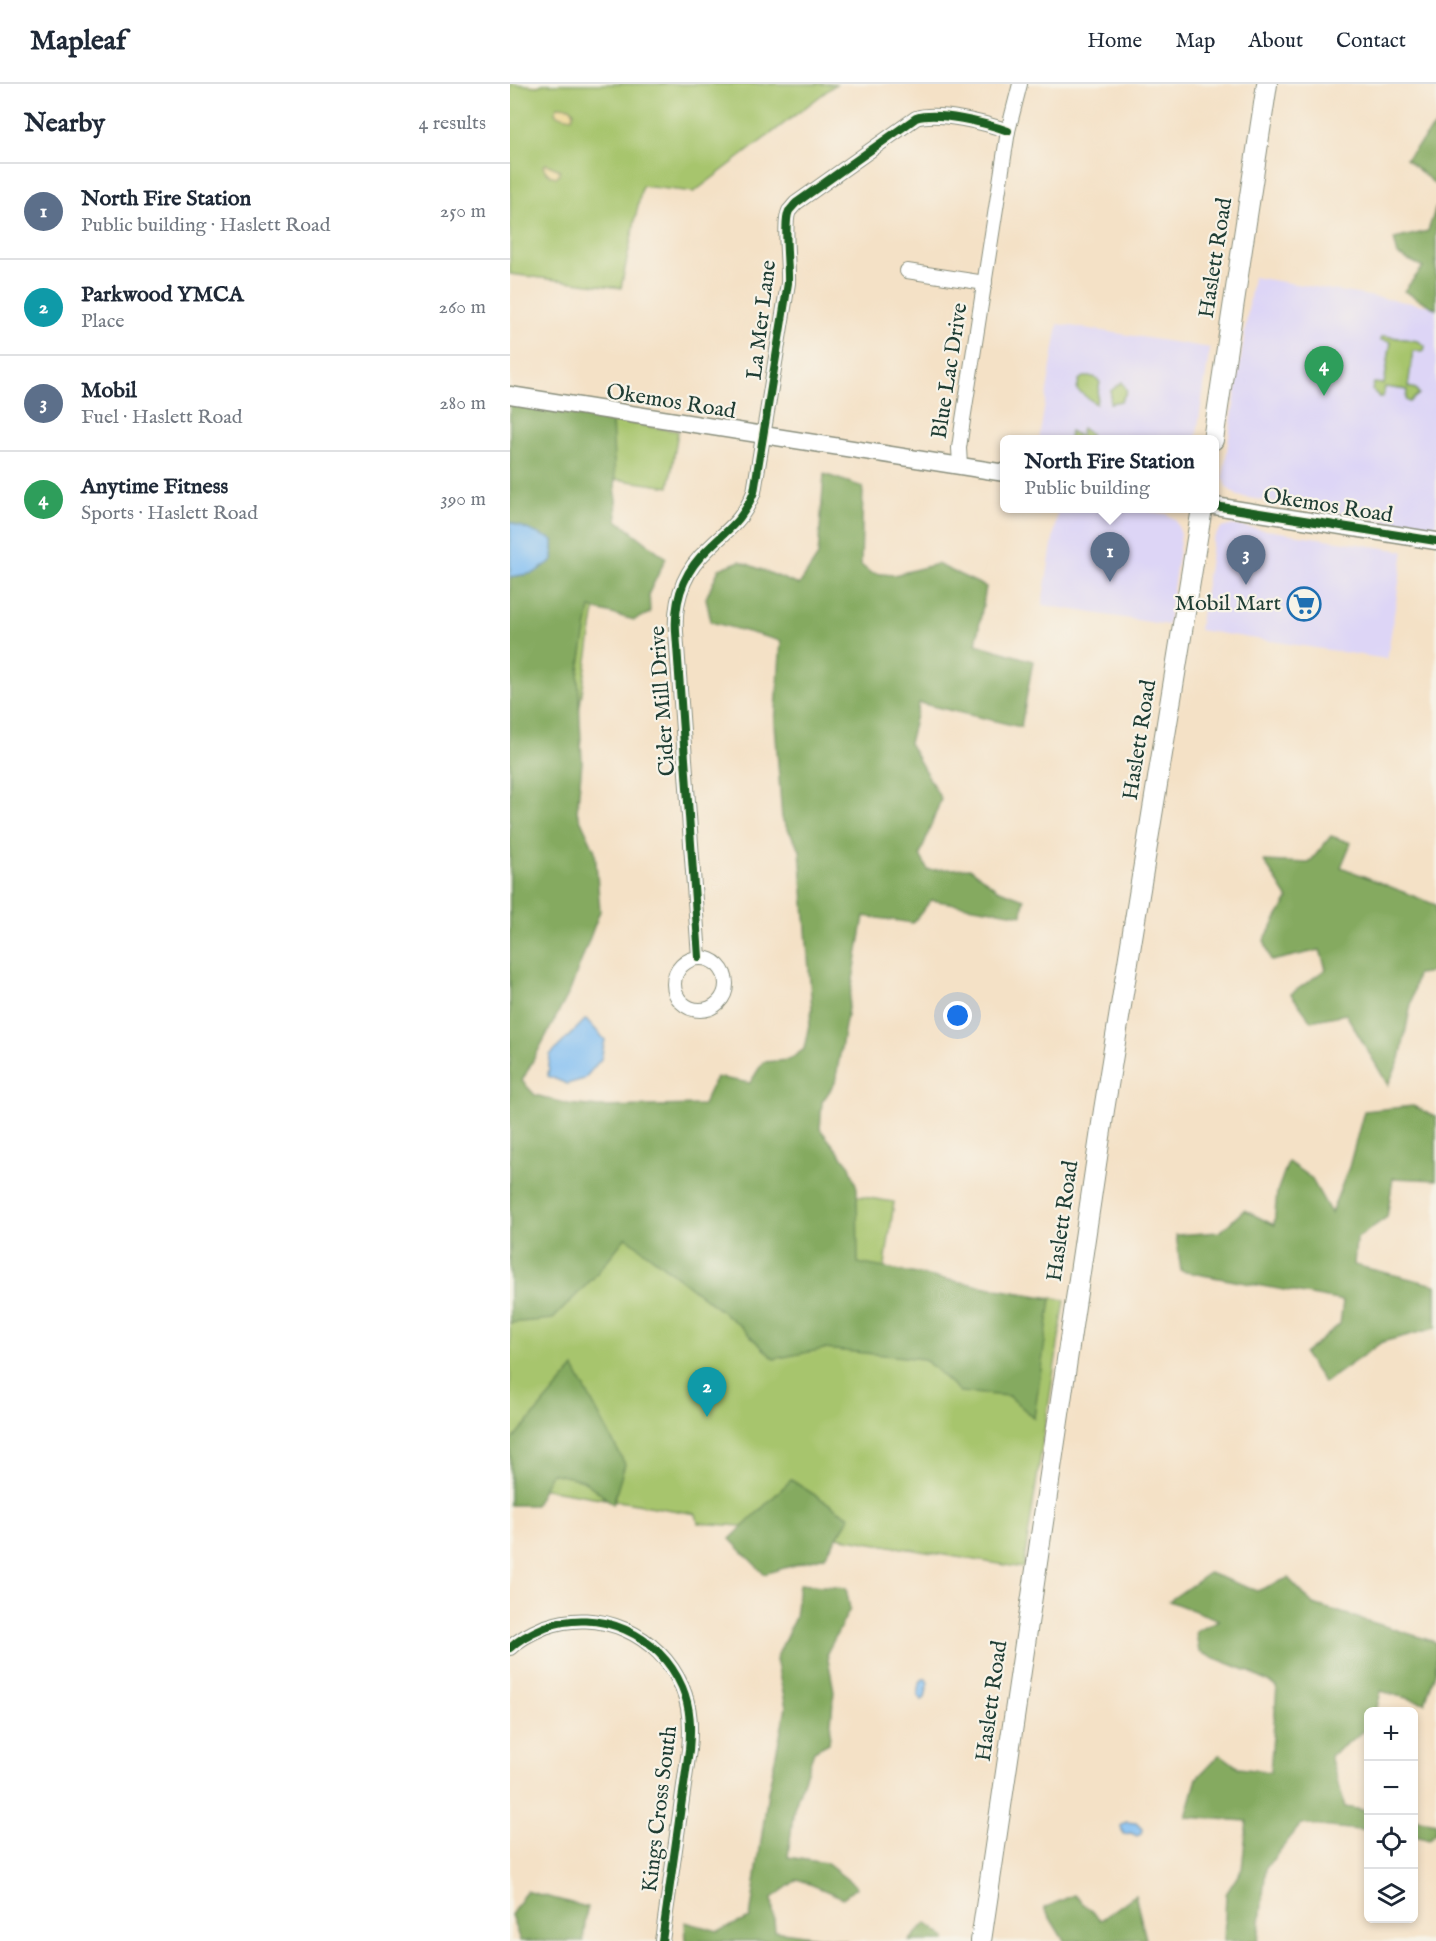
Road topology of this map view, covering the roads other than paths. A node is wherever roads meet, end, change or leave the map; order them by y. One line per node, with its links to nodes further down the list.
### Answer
1 (1020, 84): 3 (street, Blue Lac Drive)
2 (1267, 84): 8 (main road, Haslett Road)
3 (1008, 131): 5 (street, Blue Lac Drive); 7 (street, La Mer Lane)
4 (907, 271): 5 (street, Blue Lac Drive)
5 (985, 282): 9 (street, Blue Lac Drive)
6 (510, 395): 7 (street, Okemos Road)
7 (764, 434): 9 (street, Okemos Road); 14 (street, Cider Mill Drive)
8 (1214, 435)
9 (960, 465): 10 (street, Okemos Road)
10 (1000, 472)
11 (1219, 507): 13 (street, Okemos Road)
12 (1201, 513): 17 (main road, Haslett Road)
13 (1436, 541)
14 (699, 957)
15 (510, 1648): 16 (street, Kings Cross South)
16 (662, 1941)
17 (981, 1941)

